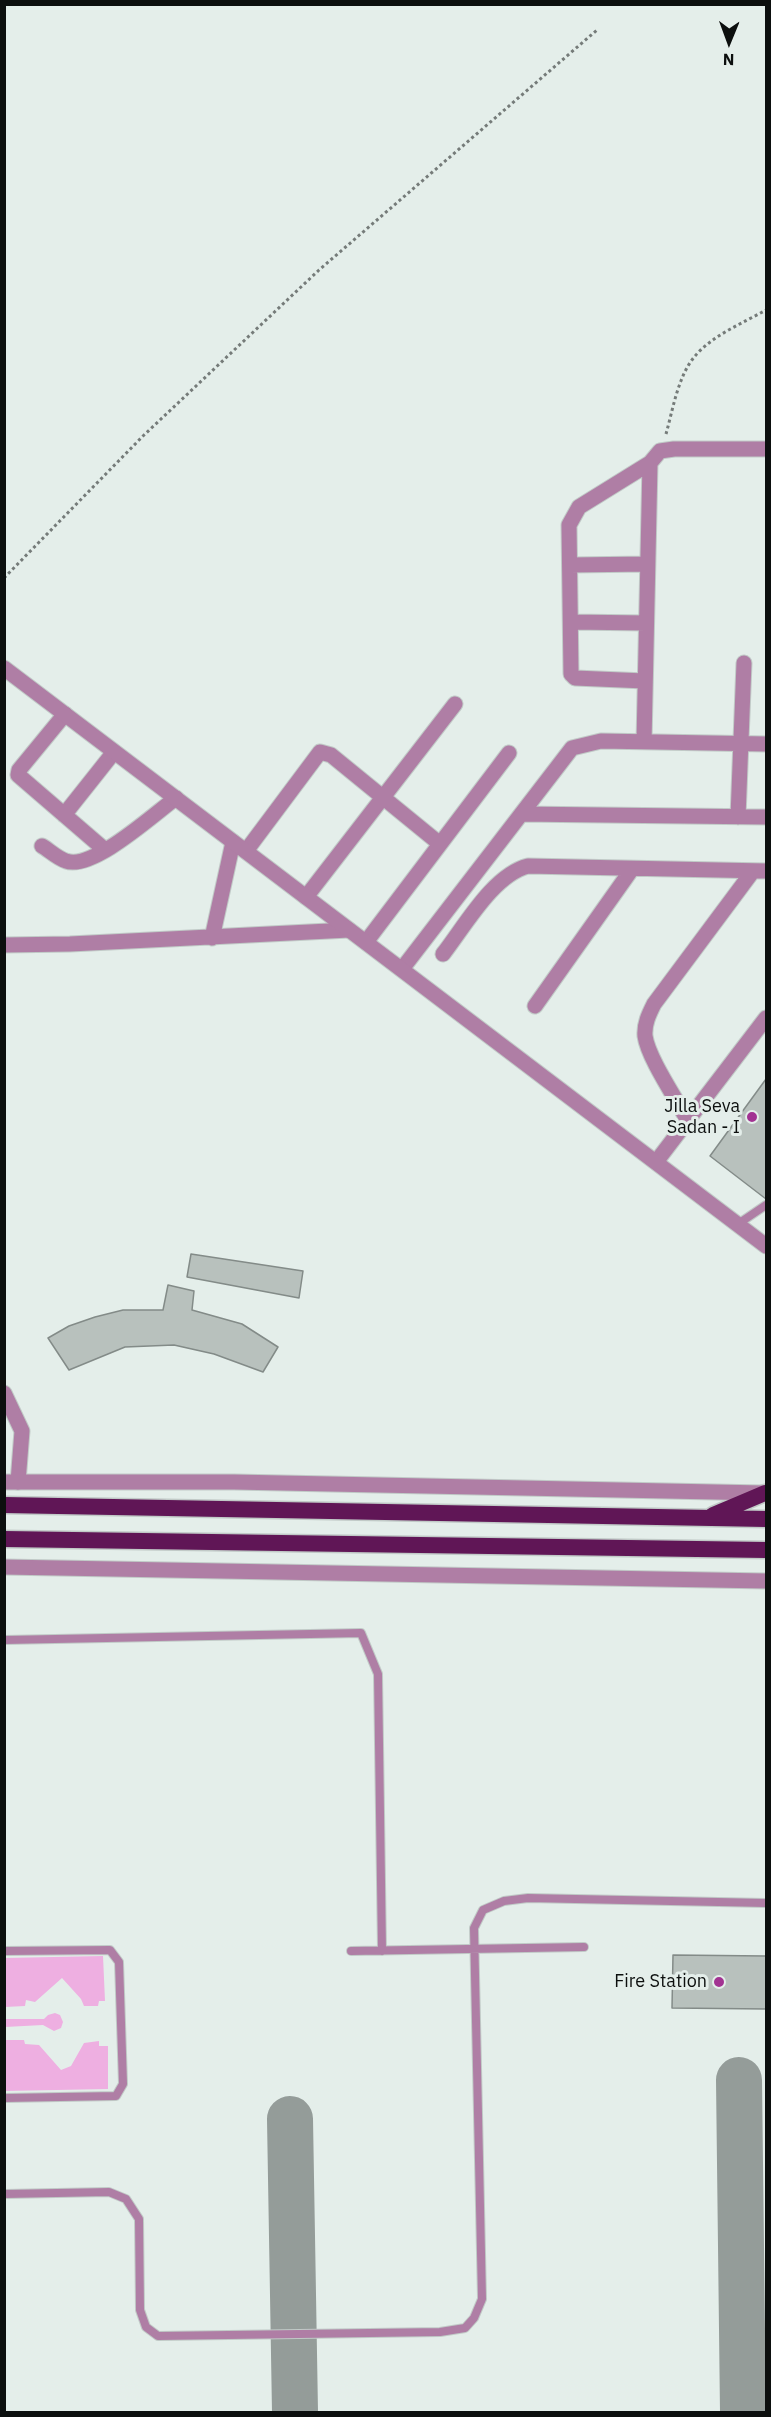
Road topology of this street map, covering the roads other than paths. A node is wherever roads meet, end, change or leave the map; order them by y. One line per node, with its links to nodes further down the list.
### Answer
1 (766, 449): 2 (street)
2 (650, 464): 3 (street); 4 (street)
3 (647, 564): 4 (street); 6 (street)
4 (570, 565): 5 (street)
5 (572, 622): 6 (street); 9 (street)
6 (646, 623): 9 (street)
7 (744, 663): 13 (street)
8 (4, 668): 11 (street)
9 (645, 681): 12 (street)
10 (455, 704): 17 (street)
11 (65, 714): 15 (street); 20 (street)
12 (644, 742): 13 (street); 19 (street)
13 (742, 744): 14 (street); 21 (street)
14 (766, 744)
15 (114, 752): 18 (street); 20 (street)
16 (510, 753): 23 (street)
17 (383, 797): 23 (street); 25 (street); 29 (street)
18 (176, 798): 25 (street); 26 (street)
19 (521, 813): 21 (street); 35 (street)
20 (64, 815): 26 (street)
21 (738, 817): 22 (street)
22 (766, 817)
23 (440, 844): 32 (street)
24 (42, 846): 26 (street)
25 (240, 847): 29 (street); 31 (street)
26 (105, 850)
27 (632, 869): 28 (street); 34 (street); 36 (street)
28 (760, 871): 38 (street)
29 (306, 897): 30 (street)
30 (349, 930): 31 (street); 32 (street)
31 (212, 938): 33 (street)
32 (366, 942): 35 (street)
33 (4, 945)
34 (443, 954)
35 (402, 969): 39 (street)
36 (535, 1006)
37 (766, 1018): 38 (street)
38 (688, 1121): 39 (street)
39 (656, 1162): 41 (street)
40 (766, 1205): 41 (lane)
41 (738, 1224): 42 (street)
42 (766, 1246)
43 (4, 1393): 44 (street)
44 (11, 1482): 45 (street)
45 (766, 1493): 47 (highway)
46 (4, 1505): 47 (highway)
47 (707, 1518): 48 (highway)
48 (766, 1519)
49 (4, 1539): 50 (highway)
50 (766, 1550)
51 (4, 1566): 52 (street)
52 (766, 1581)
53 (4, 1640): 59 (lane)
54 (766, 1903): 56 (lane)
55 (584, 1947): 56 (lane)
56 (474, 1949): 59 (lane); 61 (lane)
57 (4, 1951): 60 (lane)
58 (351, 1951): 59 (lane)
59 (382, 1951)
60 (4, 2098)
61 (4, 2194)

